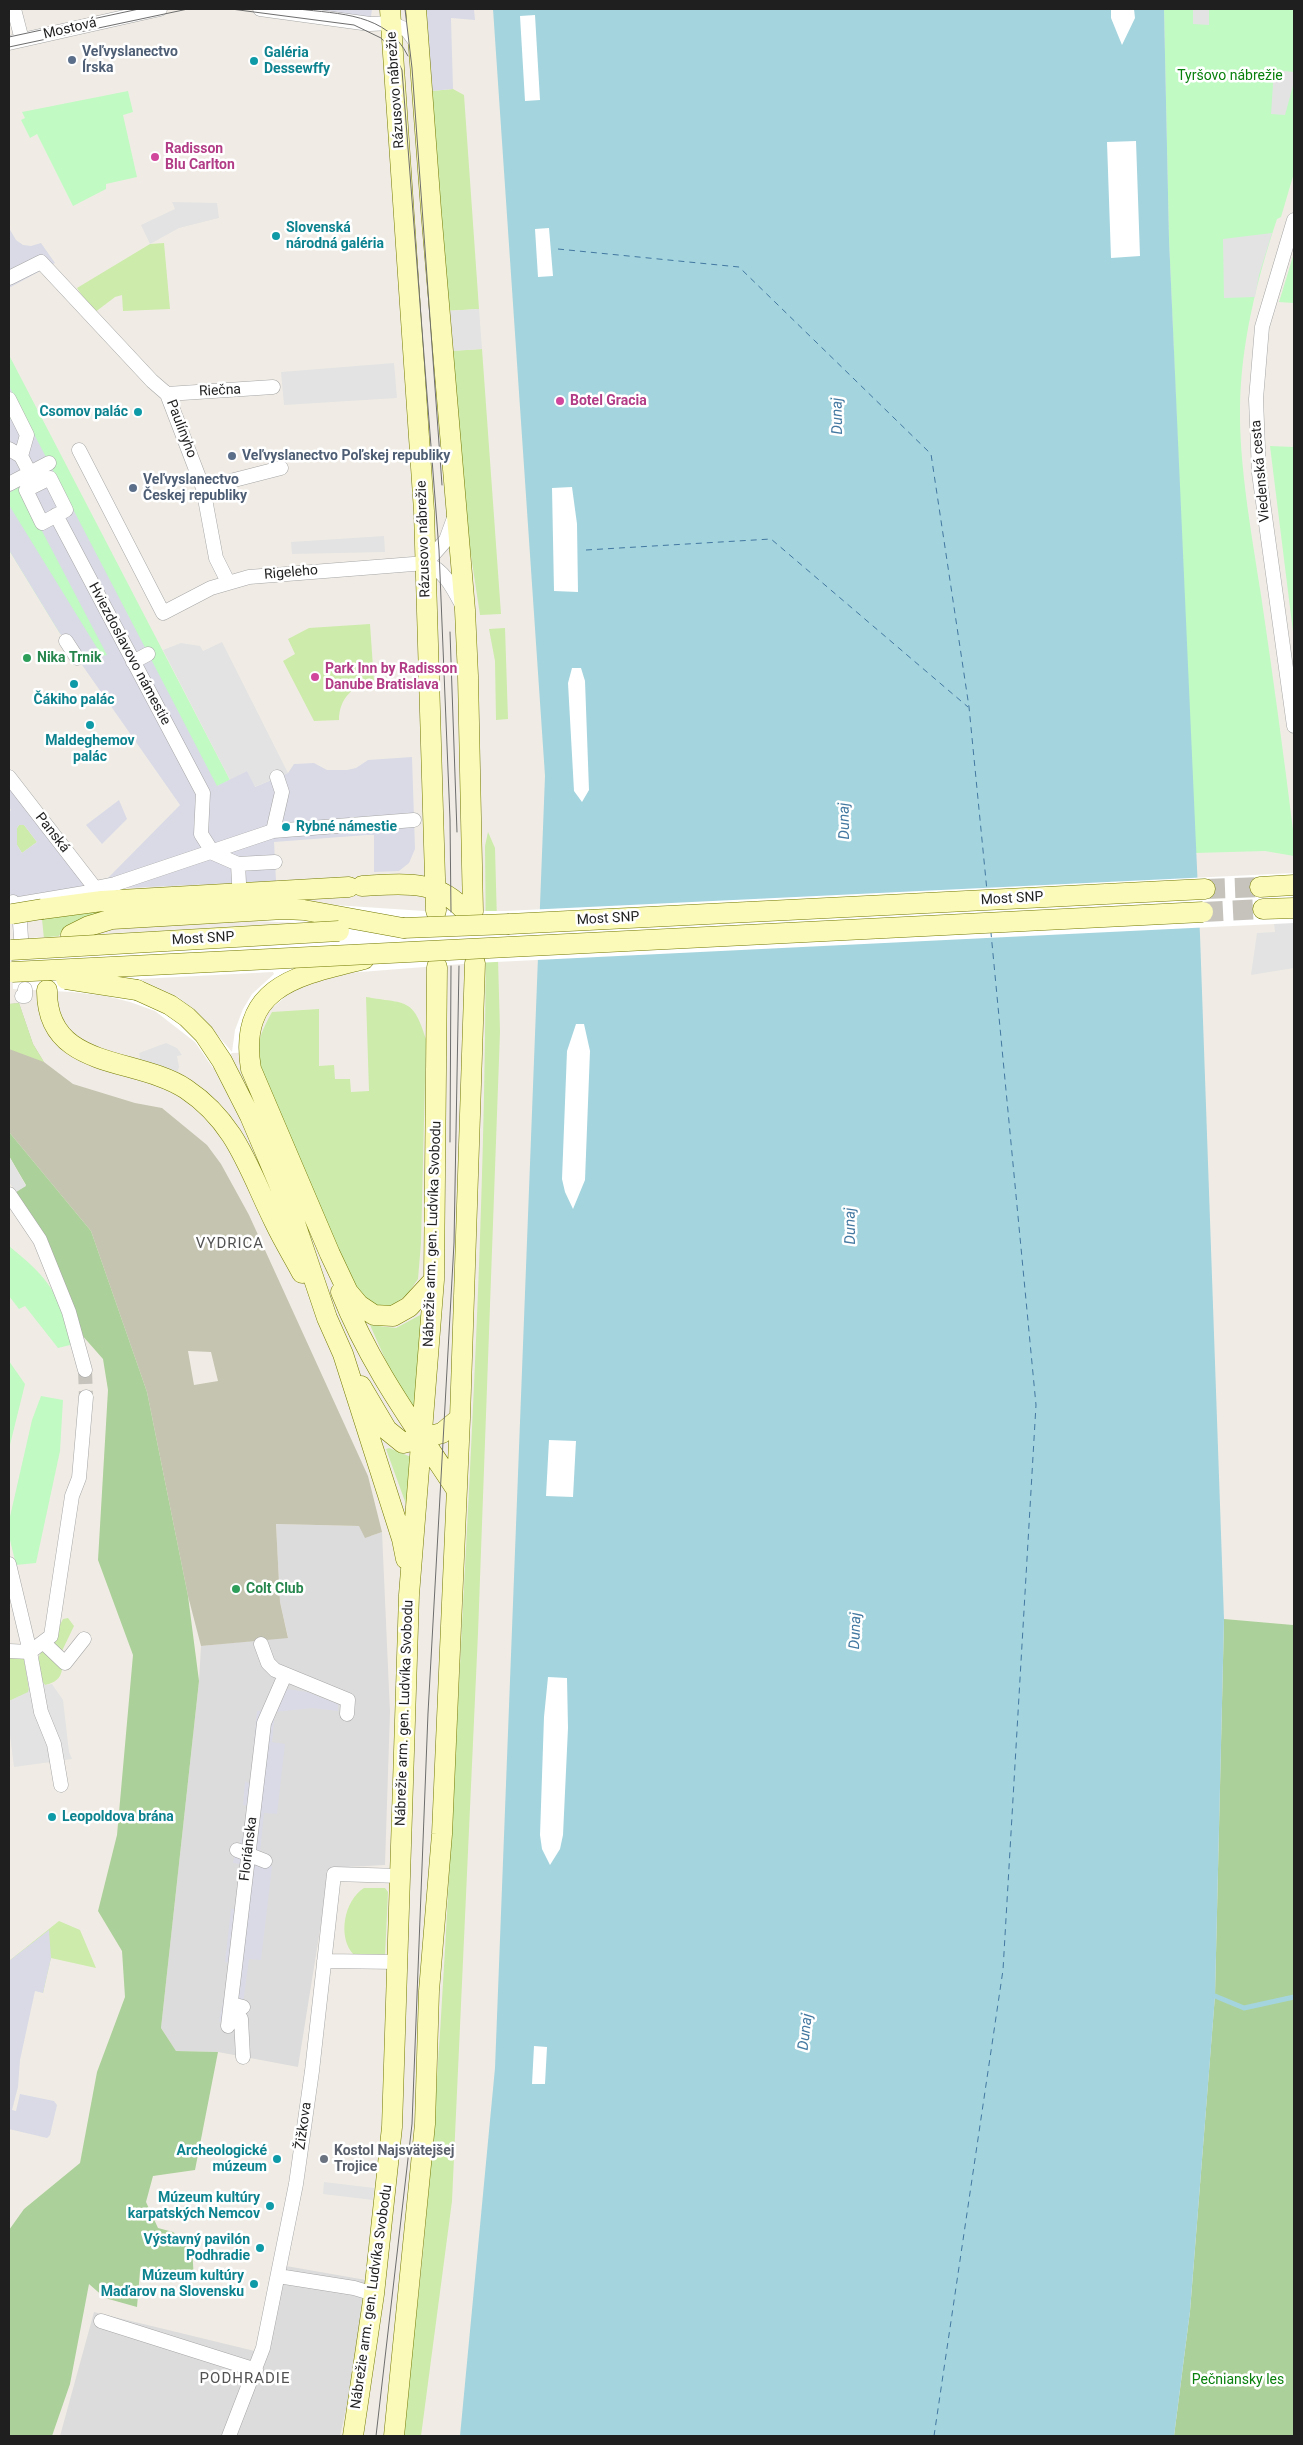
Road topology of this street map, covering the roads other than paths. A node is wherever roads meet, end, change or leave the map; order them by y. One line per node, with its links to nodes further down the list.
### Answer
1 (14, 9): 8 (street)
2 (160, 9): 8 (street, Mostová)
3 (260, 9): 6 (street)
4 (344, 9): 6 (street)
5 (416, 9): 9 (main road)
6 (322, 16): 7 (street)
7 (391, 16): 9 (street, Rázusovo nábrežie); 24 (main road, Rázusovo nábrežie)
8 (15, 41)
9 (420, 48): 22 (main road, Rázusovo nábrežie)
10 (1294, 220): 31 (street, Viedenská cesta)
11 (10, 275): 13 (street, Paulínyho)
12 (272, 388): 13 (street, Riečna)
13 (167, 394): 21 (street, Paulínyho)
14 (9, 399): 16 (street)
15 (79, 450): 25 (street, Rigeleho)
16 (15, 453): 19 (street)
17 (49, 463): 19 (street)
18 (281, 468): 21 (street)
19 (33, 479): 20 (street); 23 (street); 23 (street)
20 (9, 484)
21 (203, 488): 25 (street, Paulínyho)
22 (455, 507): 24 (street); 26 (main road, Rázusovo nábrežie)
23 (56, 516): 30 (street, Hviezdoslavovo námestie)
24 (426, 563): 25 (street, Rigeleho); 26 (street); 36 (main road, Rázusovo nábrežie)
25 (228, 582)
26 (465, 610): 46 (main road, Rázusovo nábrežie)
27 (66, 641): 29 (street)
28 (148, 654): 30 (street)
29 (78, 658)
30 (133, 662): 37 (street, Hviezdoslavovo námestie)
31 (1294, 726)
32 (9, 777): 44 (street, Panská)
33 (277, 777): 35 (street)
34 (414, 820): 35 (street)
35 (273, 831): 37 (street)
36 (434, 831): 41 (main road); 46 (main road, Rázusovo nábrežie)
37 (213, 852): 39 (street); 44 (street)
38 (275, 862): 39 (street)
39 (238, 864): 40 (street)
40 (240, 883)
41 (406, 884): 46 (main road); 51 (main road, bridge)
42 (1294, 885): 43 (main road)
43 (1260, 887)
44 (95, 888): 51 (street)
45 (1205, 889): 52 (main road, Most SNP, bridge)
46 (435, 890): 49 (main road, Rázusovo nábrežie)
47 (1294, 908): 48 (main road)
48 (1263, 910)
49 (436, 911)
50 (1203, 912): 55 (main road, Most SNP, bridge)
51 (13, 914): 54 (street)
52 (403, 928): 53 (main road); 54 (main road, Most SNP, bridge)
53 (71, 935)
54 (14, 946)
55 (390, 953): 58 (main road, Most SNP, bridge); 61 (main road, bridge)
56 (475, 963): 67 (main road)
57 (437, 967): 62 (main road, Nábrežie arm. gen. Ludvíka Svobodu)
58 (10, 972): 63 (main road, bridge)
59 (47, 990): 63 (main road)
60 (9, 1194): 65 (street)
61 (330, 1254): 62 (main road); 68 (main road)
62 (434, 1280): 68 (main road, Nábrežie arm. gen. Ludvíka Svobodu)
63 (327, 1318): 64 (main road)
64 (342, 1354): 68 (main road); 72 (main road)
65 (84, 1370)
66 (86, 1396): 74 (street)
67 (460, 1418): 68 (main road); 69 (main road)
68 (422, 1437): 69 (main road); 72 (main road, Nábrežie arm. gen. Ludvíka Svobodu)
69 (456, 1489): 95 (main road)
70 (9, 1564): 71 (street)
71 (14, 1576): 77 (street)
72 (409, 1594): 83 (main road, Nábrežie arm. gen. Ludvíka Svobodu)
73 (84, 1639): 74 (street)
74 (43, 1642): 77 (street)
75 (261, 1644): 78 (street)
76 (9, 1651): 77 (street)
77 (30, 1652): 80 (street)
78 (285, 1675): 79 (street); 81 (street, Floriánska)
79 (347, 1714)
80 (61, 1785)
81 (243, 1852): 82 (street); 86 (street, Floriánska)
82 (265, 1861)
83 (400, 1876): 84 (street, Žižkova); 85 (main road, Nábrežie arm. gen. Ludvíka Svobodu)
84 (324, 1961): 85 (street); 89 (street, Žižkova)
85 (399, 1962): 90 (main road, Nábrežie arm. gen. Ludvíka Svobodu)
86 (237, 2005): 87 (street, Floriánska); 88 (street)
87 (228, 2026)
88 (243, 2057)
89 (278, 2276): 90 (street); 92 (street, Žižkova)
90 (374, 2294): 94 (main road, Nábrežie arm. gen. Ludvíka Svobodu)
91 (101, 2321): 92 (street)
92 (256, 2370): 93 (street, Žižkova)
93 (229, 2436)
94 (353, 2436)
95 (394, 2436)

